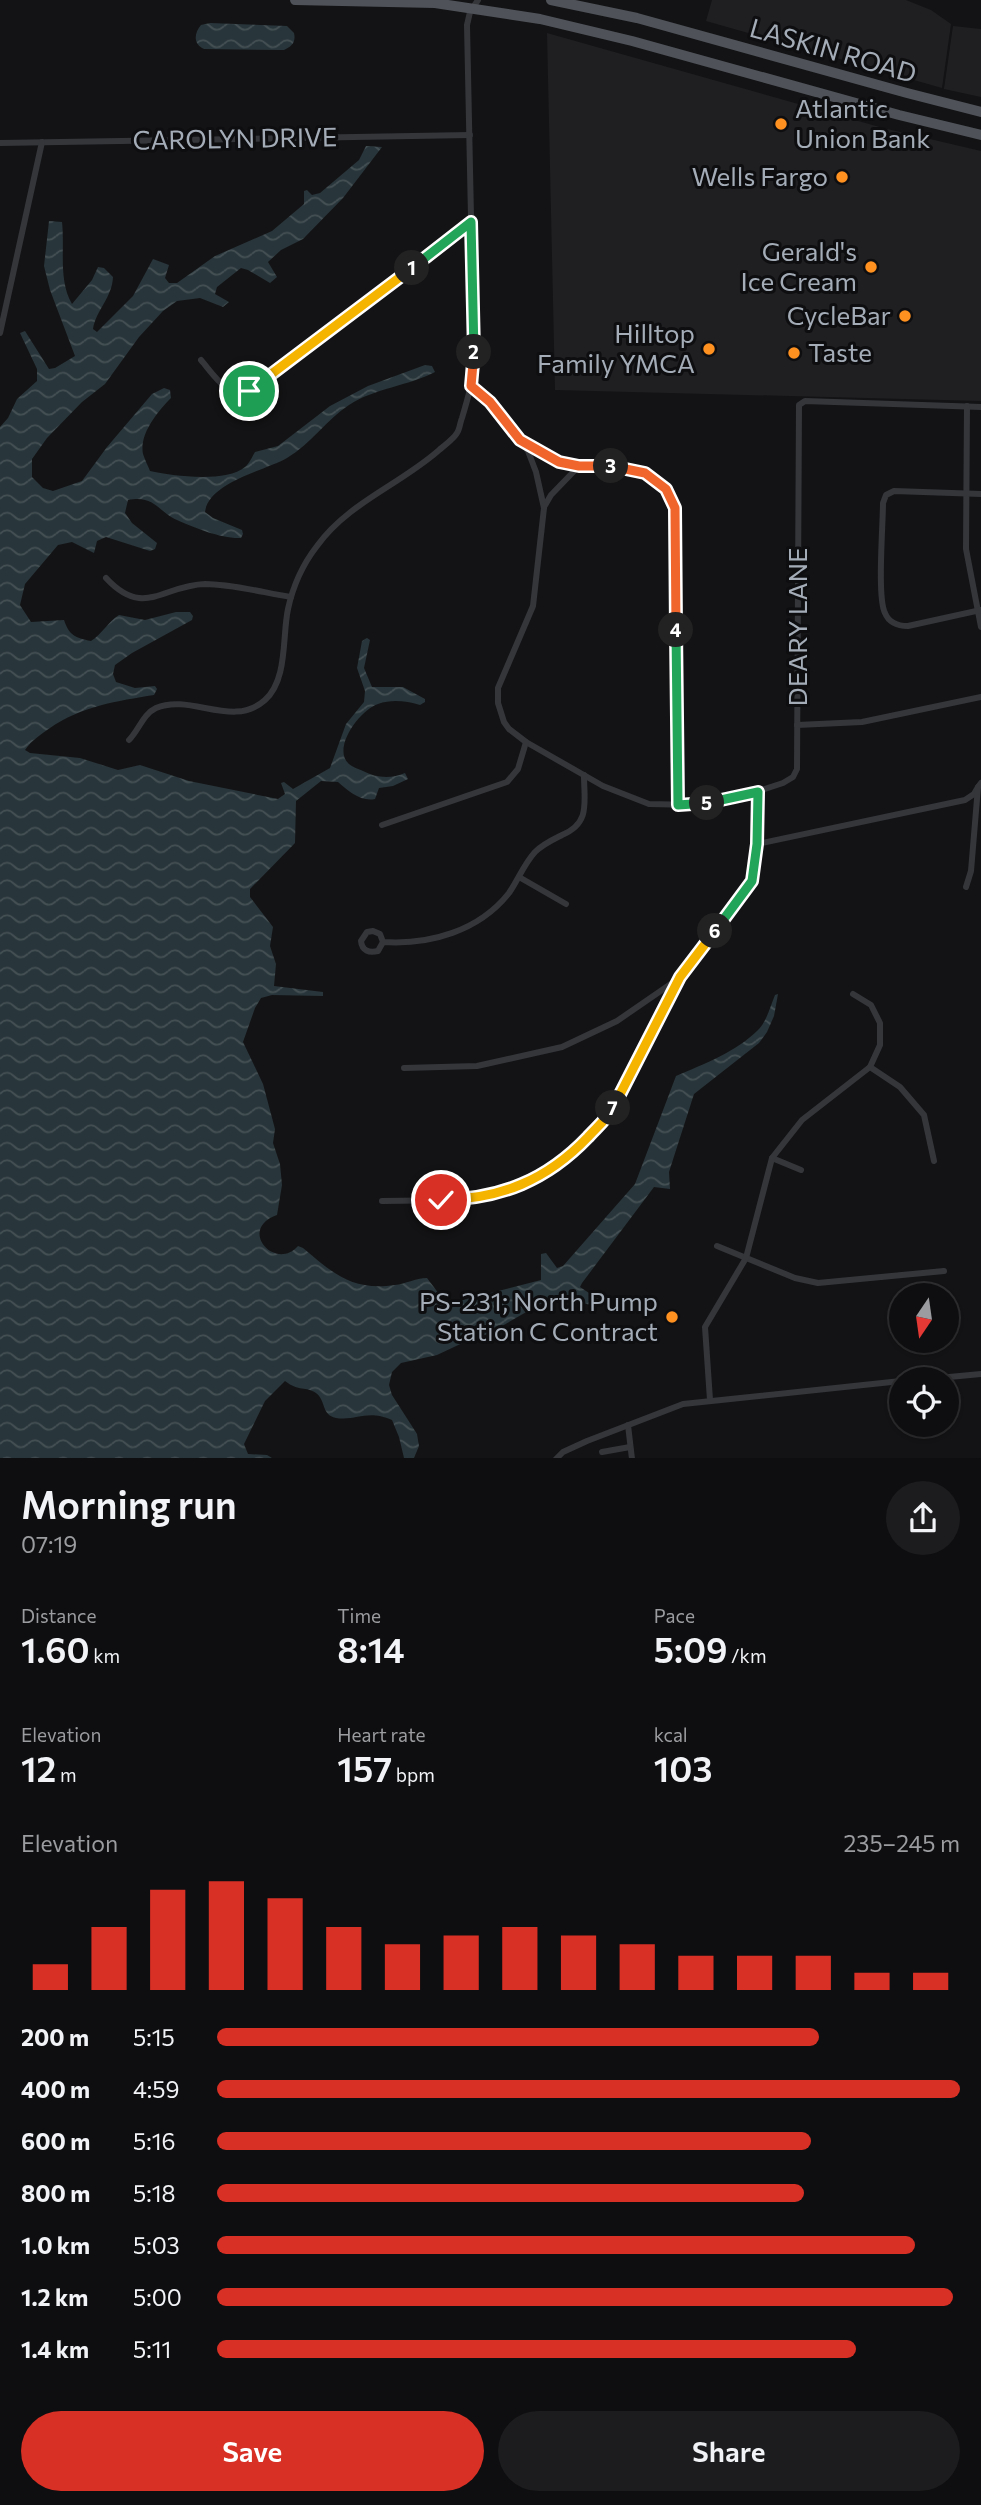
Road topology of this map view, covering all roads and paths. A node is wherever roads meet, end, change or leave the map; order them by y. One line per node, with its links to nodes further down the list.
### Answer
1 (295, 0): 3 (main road, LASKIN ROAD)
2 (551, 0): 4 (main road, LASKIN ROAD)
3 (475, 4): 5 (street); 6 (main road, LASKIN ROAD)
4 (981, 112)
5 (470, 135): 7 (street, CAROLYN DRIVE); 9 (street)
6 (981, 135)
7 (42, 142): 8 (street, CAROLYN DRIVE); 10 (street)
8 (0, 143)
9 (471, 222): 11 (street); 12 (street)
10 (0, 332)
11 (201, 360)
12 (471, 386): 15 (street); 21 (street)
13 (967, 406): 14 (street, DEARY LANE); 17 (street); 25 (street, DEARY LANE)
14 (981, 407)
15 (520, 440): 16 (street); 19 (street)
16 (579, 466): 19 (street); 31 (street)
17 (966, 493): 18 (street); 22 (street); 22 (street)
18 (981, 494)
19 (544, 508): 27 (street)
20 (106, 578): 21 (street)
21 (291, 597): 26 (street)
22 (979, 611): 23 (street)
23 (981, 626)
24 (981, 697): 25 (street)
25 (797, 725): 30 (street, DEARY LANE)
26 (129, 740)
27 (526, 742): 28 (street); 32 (street)
28 (584, 775): 31 (street); 34 (street)
29 (980, 785): 33 (street); 35 (street)
30 (758, 792): 31 (street); 33 (street)
31 (678, 805)
32 (382, 825)
33 (757, 844): 38 (street)
34 (519, 877): 36 (street); 37 (street)
35 (966, 887)
36 (566, 904)
37 (383, 942)
38 (680, 977): 41 (street); 45 (street)
39 (853, 994): 40 (street)
40 (870, 1067): 42 (street); 43 (street)
41 (404, 1068)
42 (772, 1158): 44 (street); 47 (street)
43 (933, 1161)
44 (801, 1170)
45 (382, 1201)
46 (717, 1246): 47 (street)
47 (746, 1258): 48 (street); 52 (street)
48 (944, 1271)
49 (981, 1374): 50 (street)
50 (959, 1376)
51 (889, 1382): 52 (street)
52 (710, 1400): 53 (street)
53 (628, 1425): 54 (street); 56 (street)
54 (630, 1447): 55 (street); 57 (street)
55 (602, 1452)
56 (556, 1458)
57 (632, 1458)

